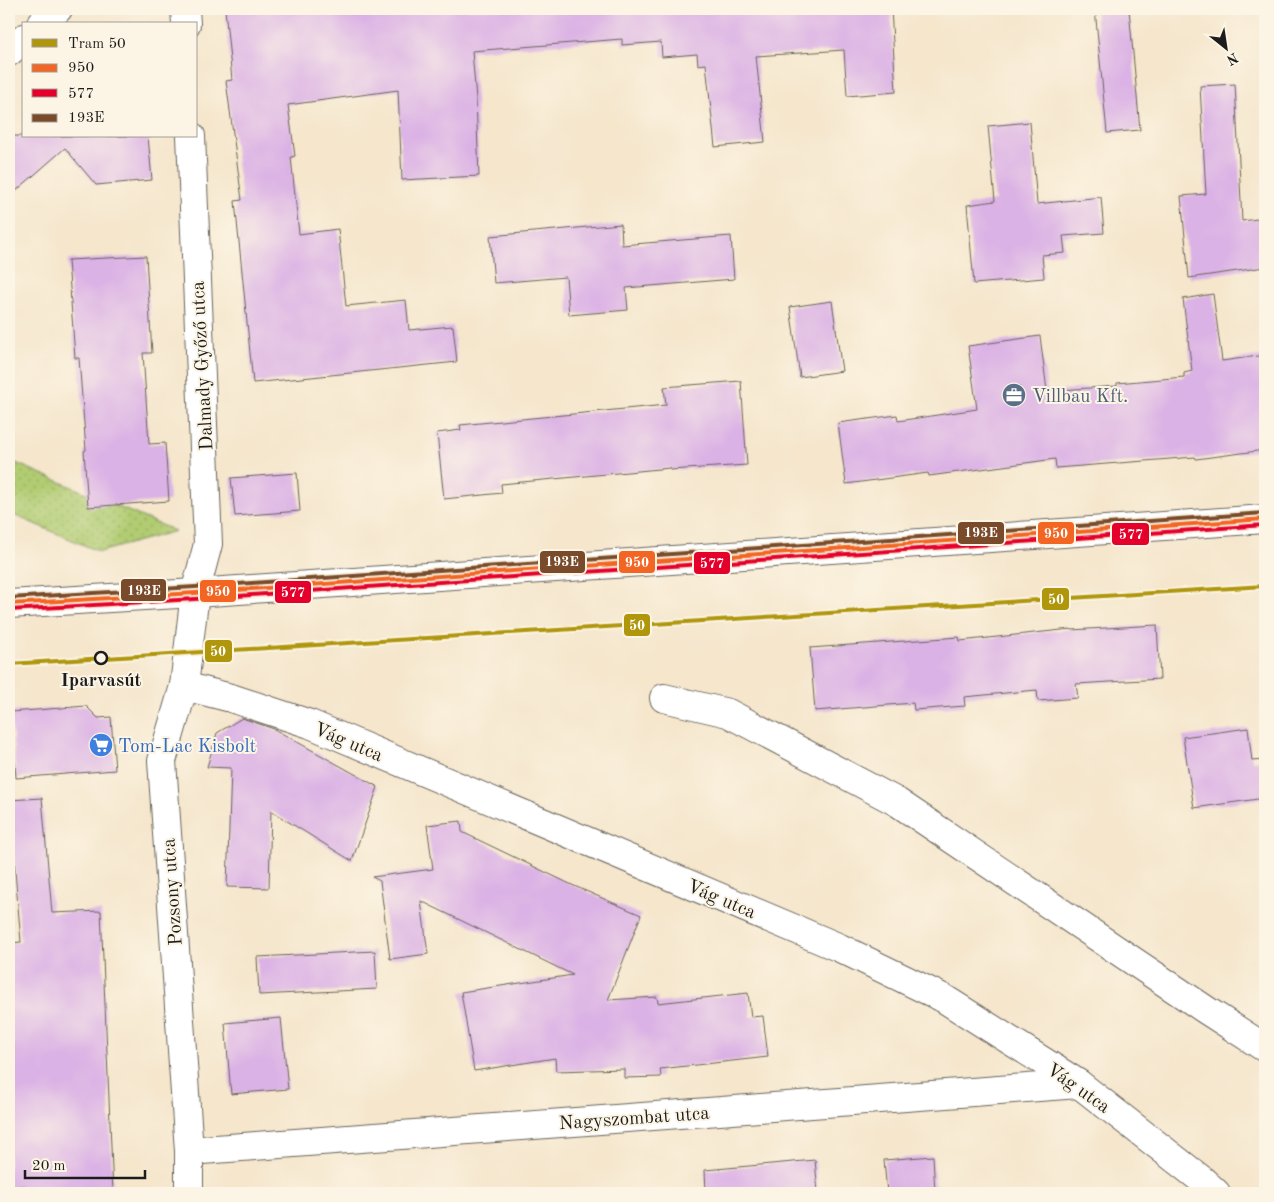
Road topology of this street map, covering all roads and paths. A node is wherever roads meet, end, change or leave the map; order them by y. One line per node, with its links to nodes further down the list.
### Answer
1 (58, 9): 3 (street)
2 (186, 9): 4 (street)
3 (43, 22)
4 (186, 22)
5 (22, 40): 6 (street)
6 (9, 52)
7 (191, 138): 9 (street, Dalmady Győző utca)
8 (1265, 519): 9 (street)
9 (195, 593): 10 (street); 11 (street, Pozsony utca)
10 (9, 604)
11 (184, 686): 14 (street, Vág utca); 15 (street, Pozsony utca)
12 (664, 698): 13 (street)
13 (1265, 1048)
14 (1079, 1084): 15 (street, Nagyszombat utca); 17 (street, Vág utca)
15 (188, 1150): 16 (street, Pozsony utca)
16 (189, 1193)
17 (1216, 1193)

